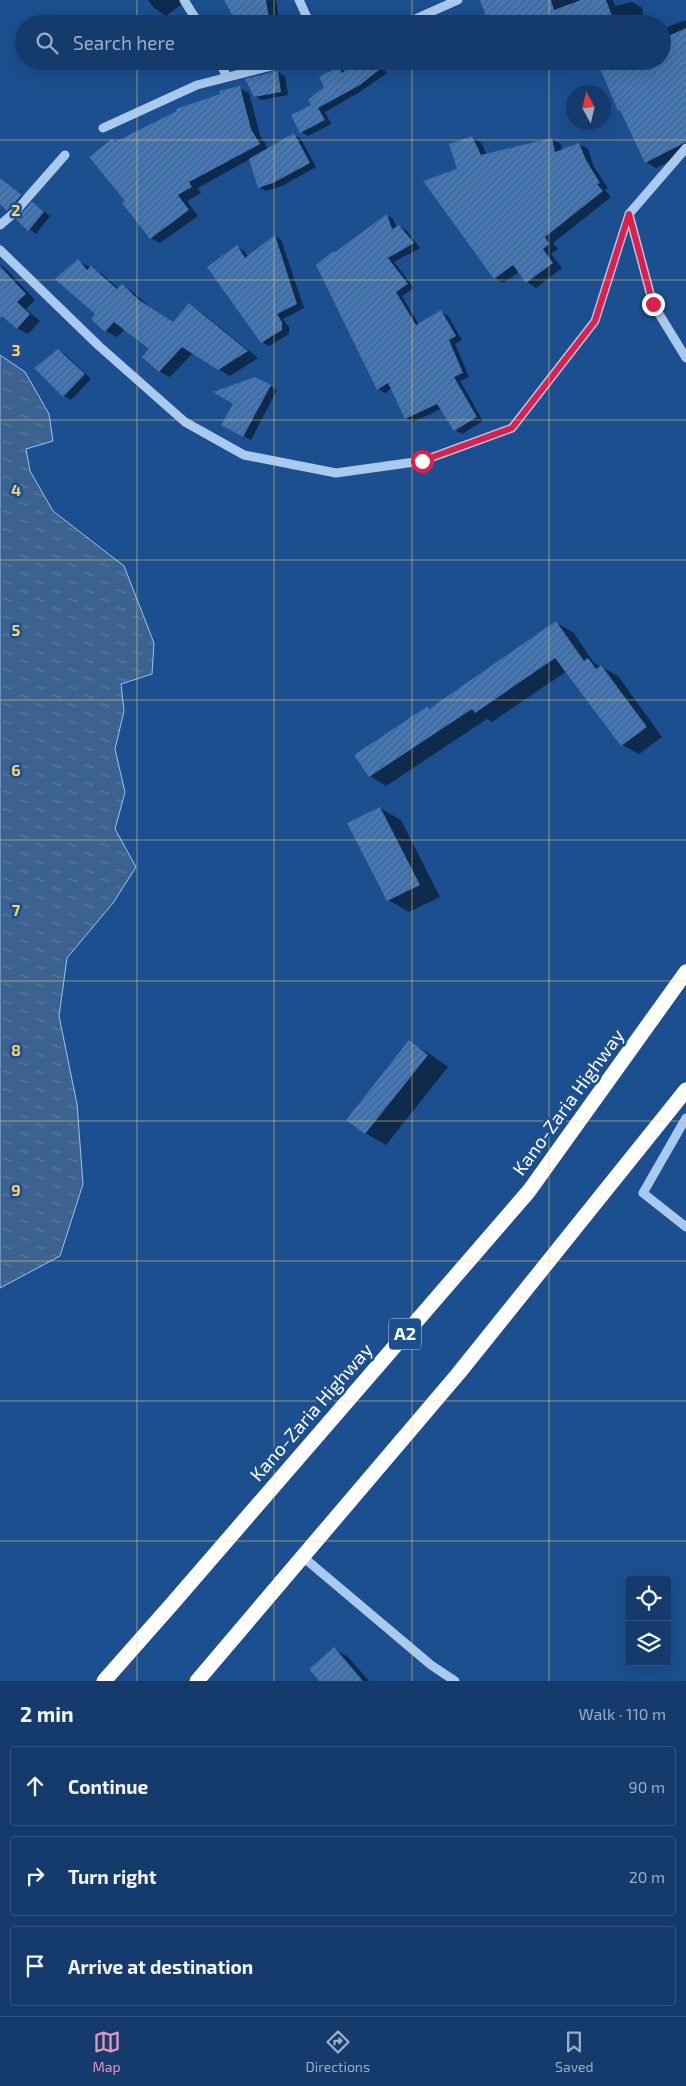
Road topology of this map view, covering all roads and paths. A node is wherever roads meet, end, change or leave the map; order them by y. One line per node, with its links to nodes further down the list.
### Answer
1 (184, 0): 4 (street)
2 (299, 0): 5 (street)
3 (458, 0): 6 (street)
4 (193, 15)
5 (306, 15)
6 (424, 15)
7 (224, 70): 9 (street)
8 (255, 70): 9 (street)
9 (227, 77): 10 (street)
10 (103, 128)
11 (686, 148): 13 (street)
12 (65, 155): 14 (street)
13 (629, 214): 15 (street); 16 (street)
14 (0, 225)
15 (0, 250)
16 (686, 358)
17 (686, 972): 22 (highway, Kano-Zaria Highway / A2)
18 (686, 1090): 21 (highway)
19 (686, 1118): 20 (street)
20 (686, 1227)
21 (302, 1557): 23 (highway); 24 (street)
22 (104, 1681)
23 (197, 1681)
24 (455, 1681)

